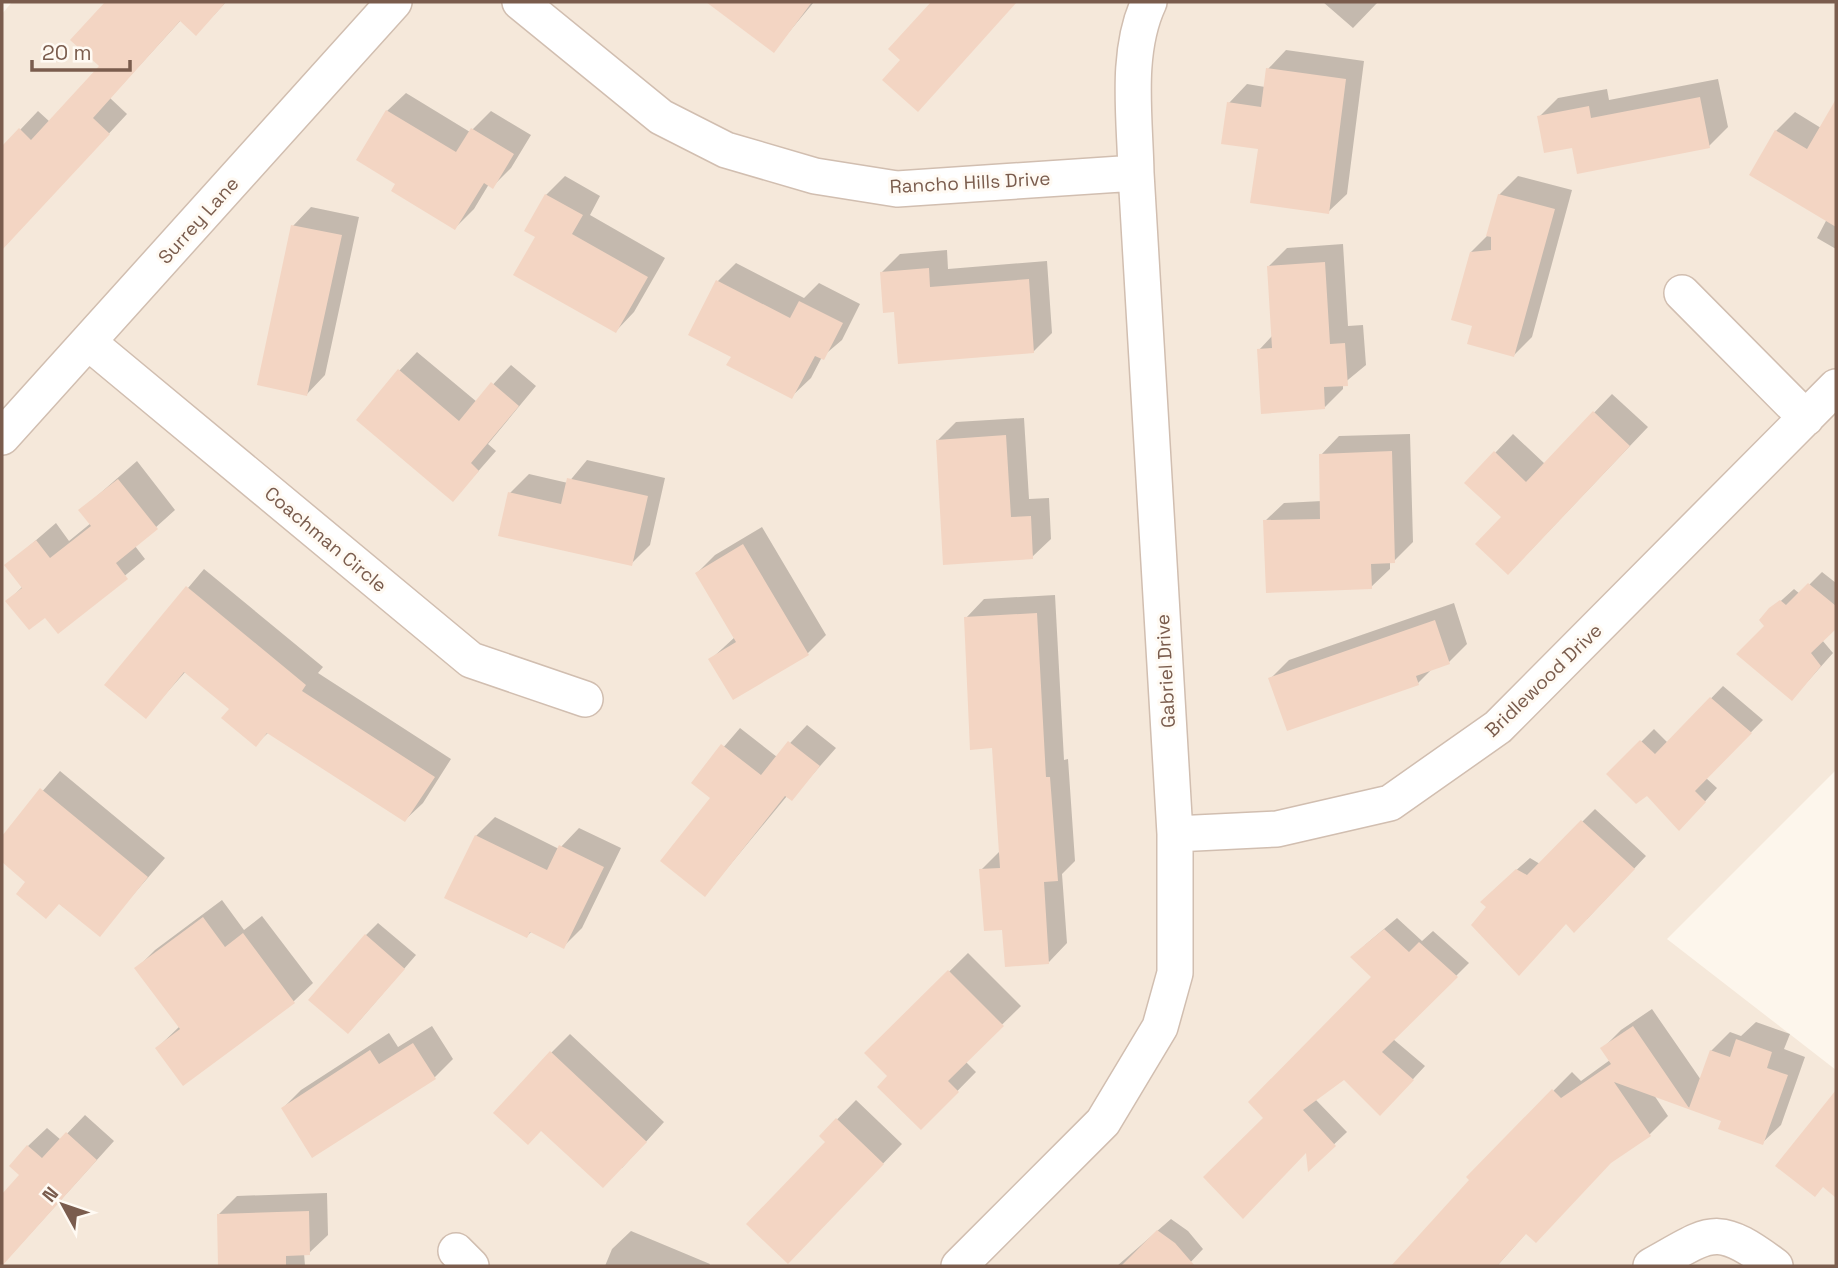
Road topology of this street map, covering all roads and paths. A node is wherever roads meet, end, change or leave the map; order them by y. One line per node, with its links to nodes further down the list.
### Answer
1 (394, 2): 6 (street, Surrey Lane)
2 (520, 2): 4 (street, Rancho Hills Drive)
3 (1149, 2): 4 (street, Gabriel Drive)
4 (1136, 173): 11 (street, Gabriel Drive)
5 (1682, 293): 8 (street)
6 (88, 342): 9 (street, Surrey Lane); 10 (street, Coachman Circle)
7 (1836, 387): 8 (street, Bridlewood Drive)
8 (1806, 418): 11 (street, Bridlewood Drive)
9 (2, 437)
10 (585, 699)
11 (1175, 834): 12 (street, Gabriel Drive)
12 (959, 1266)
13 (1651, 1266): 14 (street)
14 (1774, 1266)

